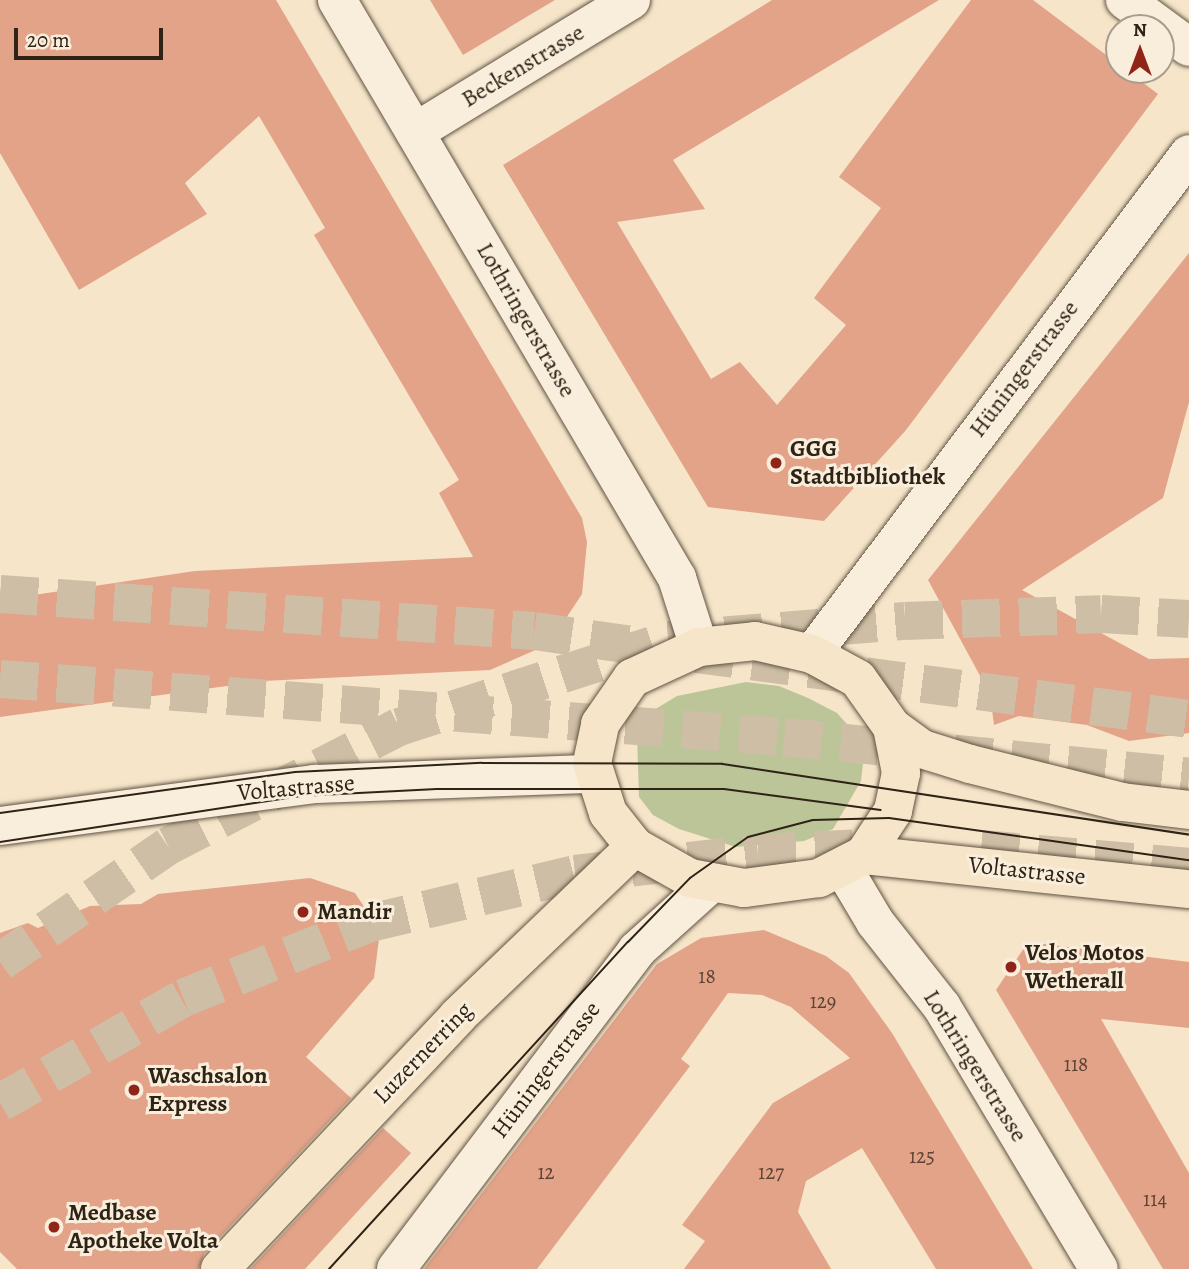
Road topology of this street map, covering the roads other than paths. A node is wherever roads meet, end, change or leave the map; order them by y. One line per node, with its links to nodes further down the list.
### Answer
1 (337, 0): 5 (street, Lothringerstrasse)
2 (631, 0): 5 (street, Beckenstrasse)
3 (1125, 0): 4 (street)
4 (1189, 47)
5 (415, 132): 7 (street, Lothringerstrasse)
6 (1189, 154): 8 (street, Hüningerstrasse)
7 (699, 647): 8 (main road); 10 (main road)
8 (812, 654): 9 (main road)
9 (892, 727): 11 (main road); 14 (main road)
10 (594, 774): 12 (street, Voltastrasse); 13 (main road)
11 (1189, 810)
12 (0, 826)
13 (635, 847): 15 (main road); 17 (main road, Luzernerring)
14 (854, 862): 15 (main road); 16 (main road, Voltastrasse); 19 (street, Lothringerstrasse)
15 (710, 884): 18 (street, Hüningerstrasse)
16 (1189, 889)
17 (220, 1269)
18 (396, 1269)
19 (1099, 1269)

